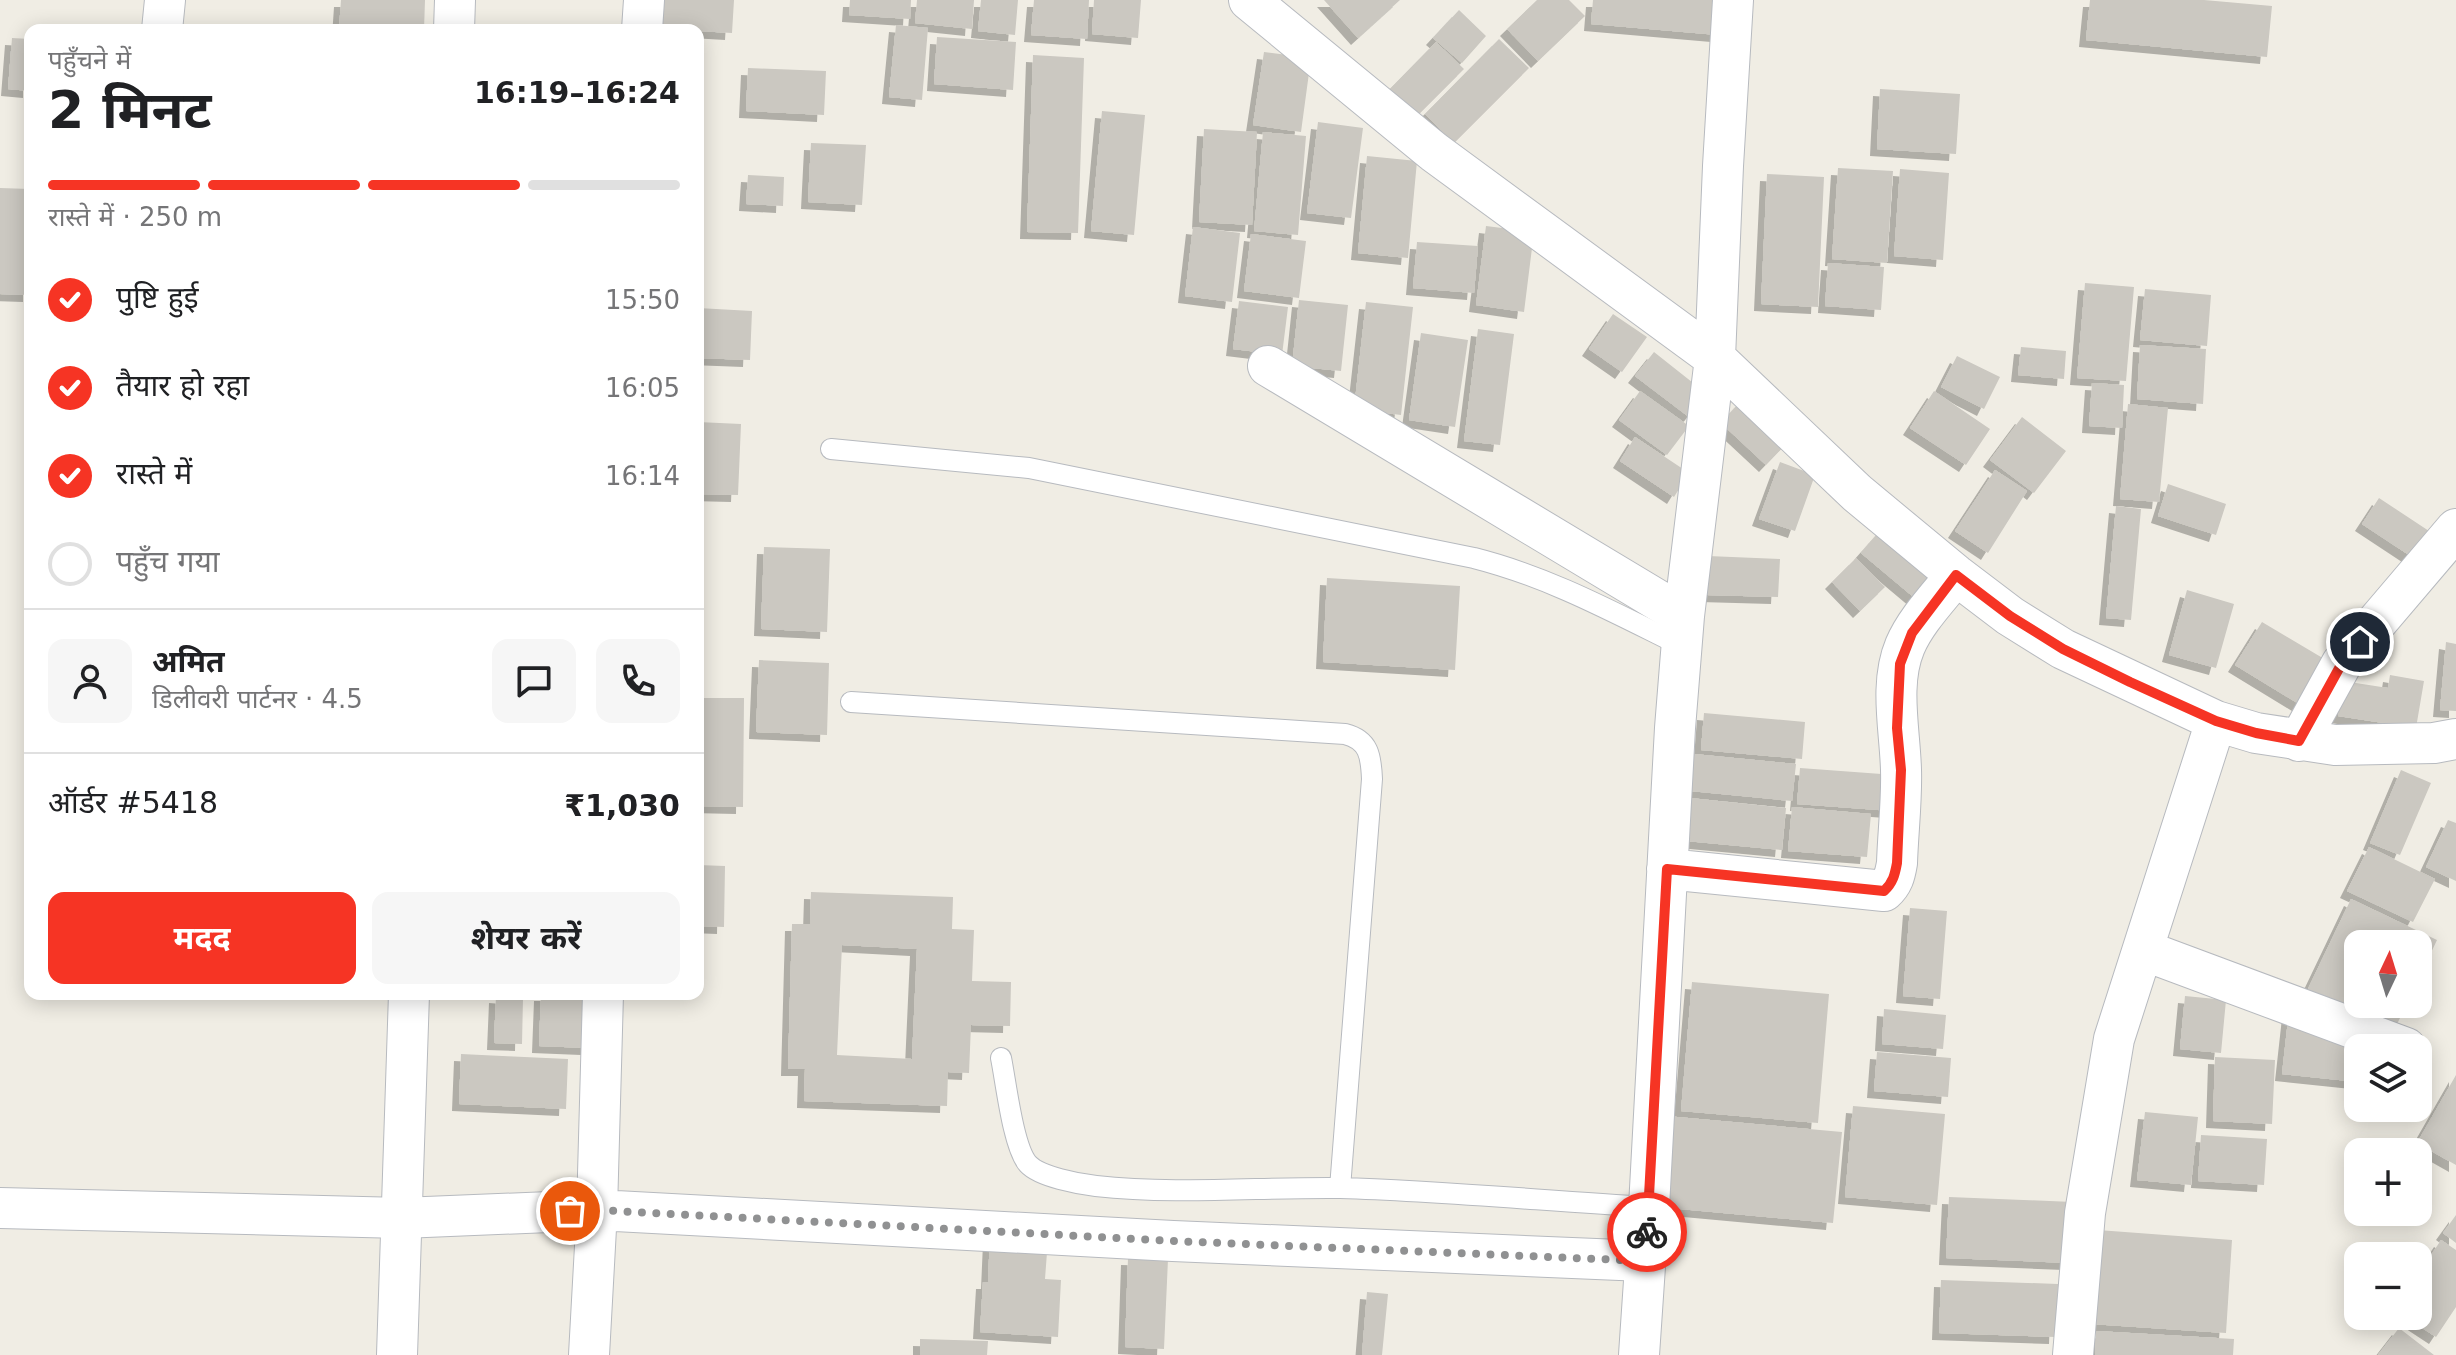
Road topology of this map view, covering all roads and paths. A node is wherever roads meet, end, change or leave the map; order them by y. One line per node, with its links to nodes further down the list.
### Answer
1 (165, 0): 6 (street)
2 (455, 0): 7 (street)
3 (644, 0): 8 (street)
4 (1249, 0): 9 (street)
5 (1733, 0): 9 (street)
6 (163, 24)
7 (454, 24)
8 (642, 24)
9 (1715, 358): 13 (street); 14 (street)
10 (1268, 366): 14 (street)
11 (831, 449): 14 (lane)
12 (2456, 529): 18 (street)
13 (1956, 575): 16 (street); 19 (street)
14 (1683, 631): 19 (street)
15 (851, 702): 25 (lane)
16 (2216, 721): 18 (street); 20 (street)
17 (2456, 739): 18 (street)
18 (2299, 741)
19 (1667, 869): 26 (street)
20 (2143, 950): 23 (street); 34 (street)
21 (409, 1000): 29 (street)
22 (603, 1000): 28 (street)
23 (2369, 1034)
24 (1001, 1058): 25 (lane)
25 (1340, 1188): 26 (lane)
26 (1649, 1207): 30 (street)
27 (0, 1208): 29 (street)
28 (597, 1210): 29 (street); 30 (street); 32 (street)
29 (402, 1218): 31 (street)
30 (1644, 1261): 33 (street)
31 (397, 1355)
32 (589, 1355)
33 (1639, 1355)
34 (2073, 1355)

